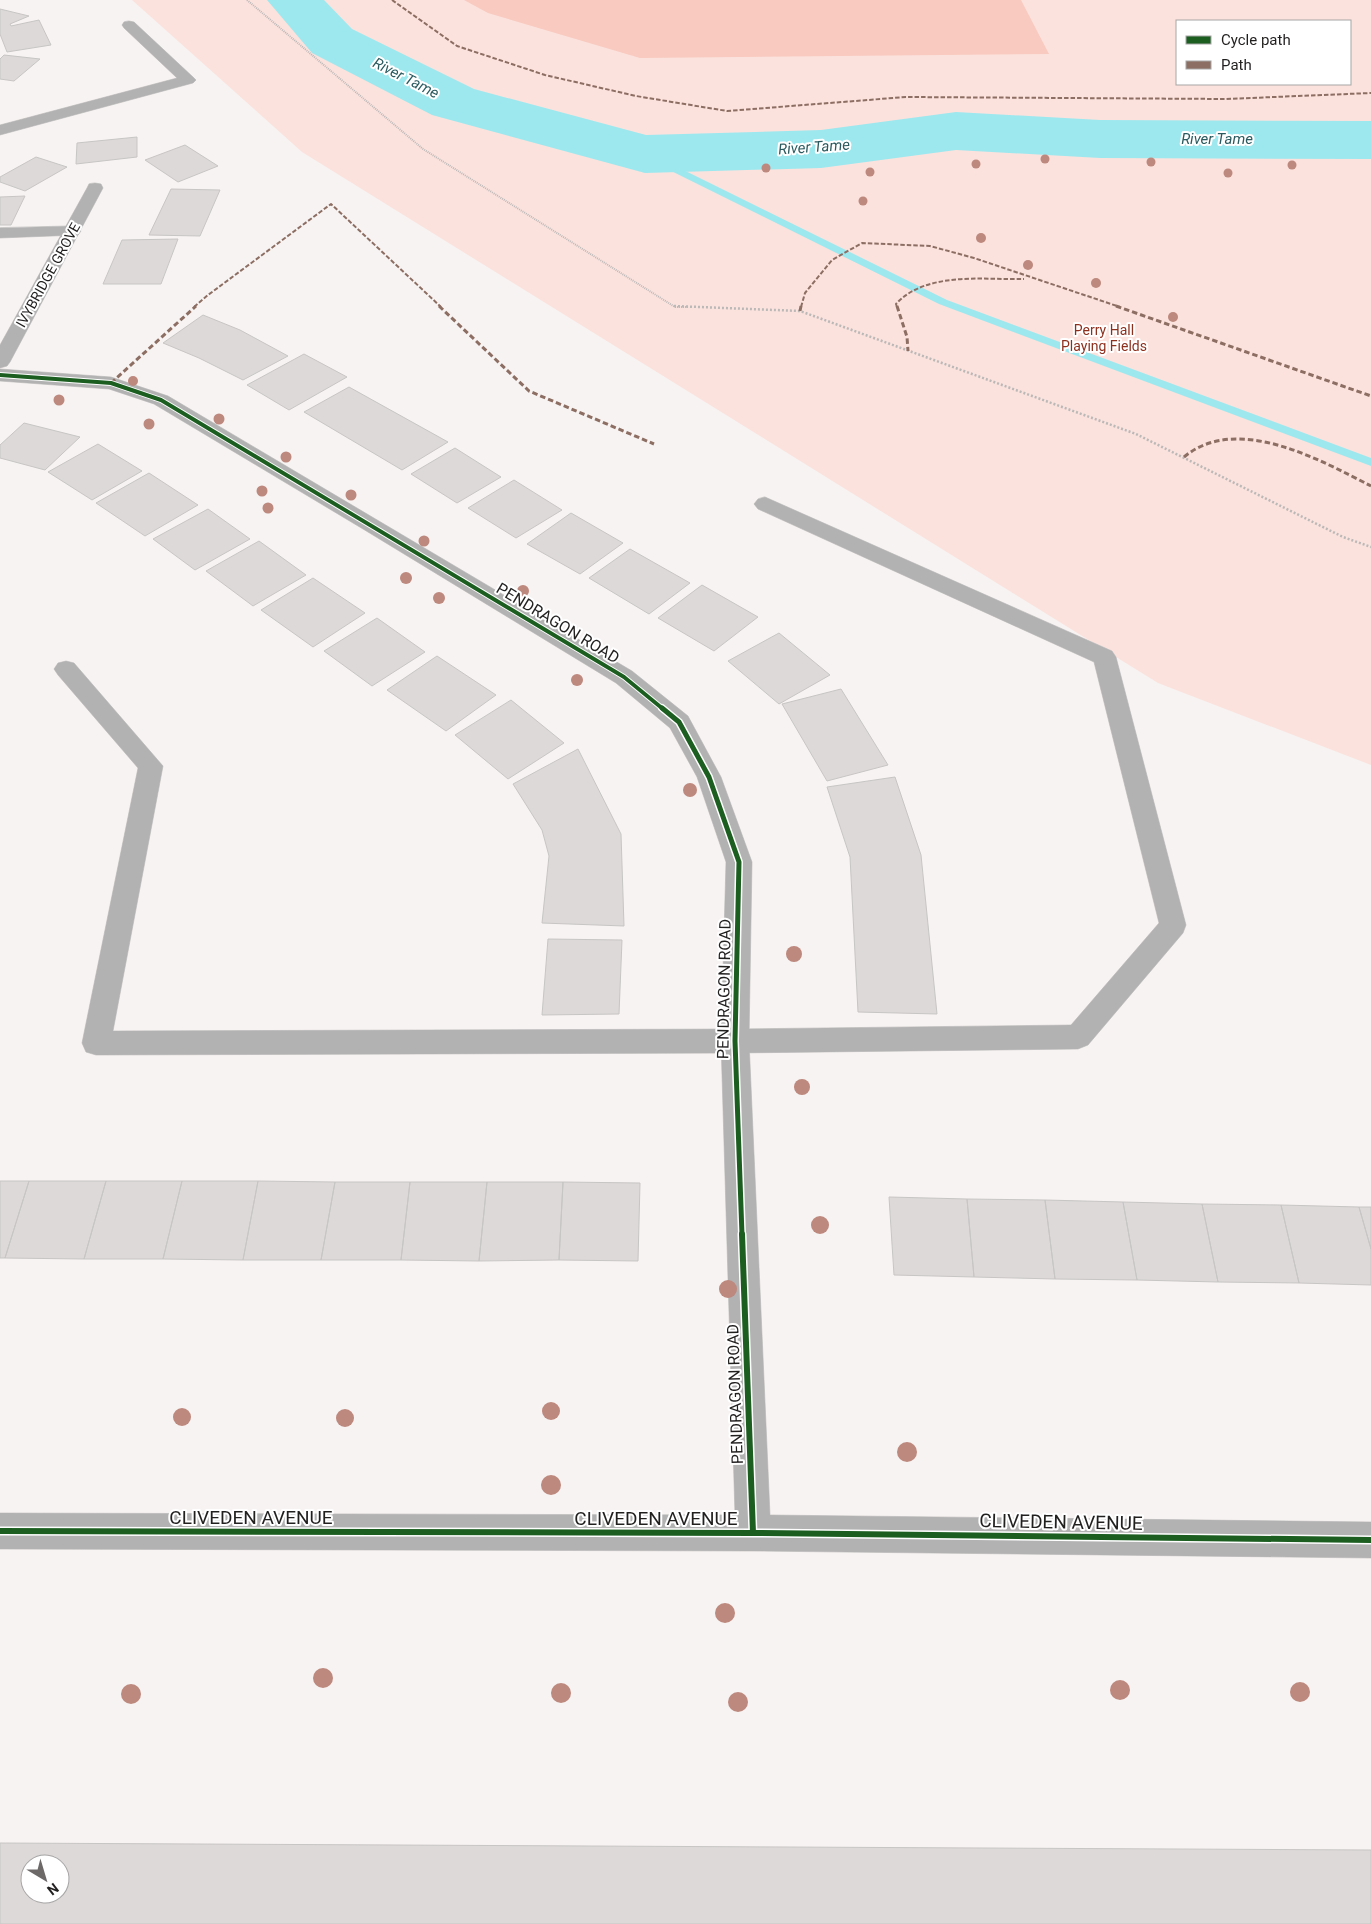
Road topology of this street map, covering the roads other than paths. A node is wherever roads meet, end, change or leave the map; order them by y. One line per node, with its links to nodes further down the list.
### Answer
1 (129, 25): 2 (street)
2 (0, 130)
3 (95, 188): 4 (street, IVYBRIDGE GROVE)
4 (72, 231): 5 (street); 6 (street, IVYBRIDGE GROVE)
5 (0, 233)
6 (0, 362)
7 (0, 375): 10 (street, PENDRAGON ROAD)
8 (765, 504): 10 (street)
9 (66, 669): 10 (street)
10 (735, 1041): 12 (street, PENDRAGON ROAD)
11 (0, 1531): 12 (street, CLIVEDEN AVENUE)
12 (753, 1533): 13 (street, CLIVEDEN AVENUE)
13 (1371, 1540)

